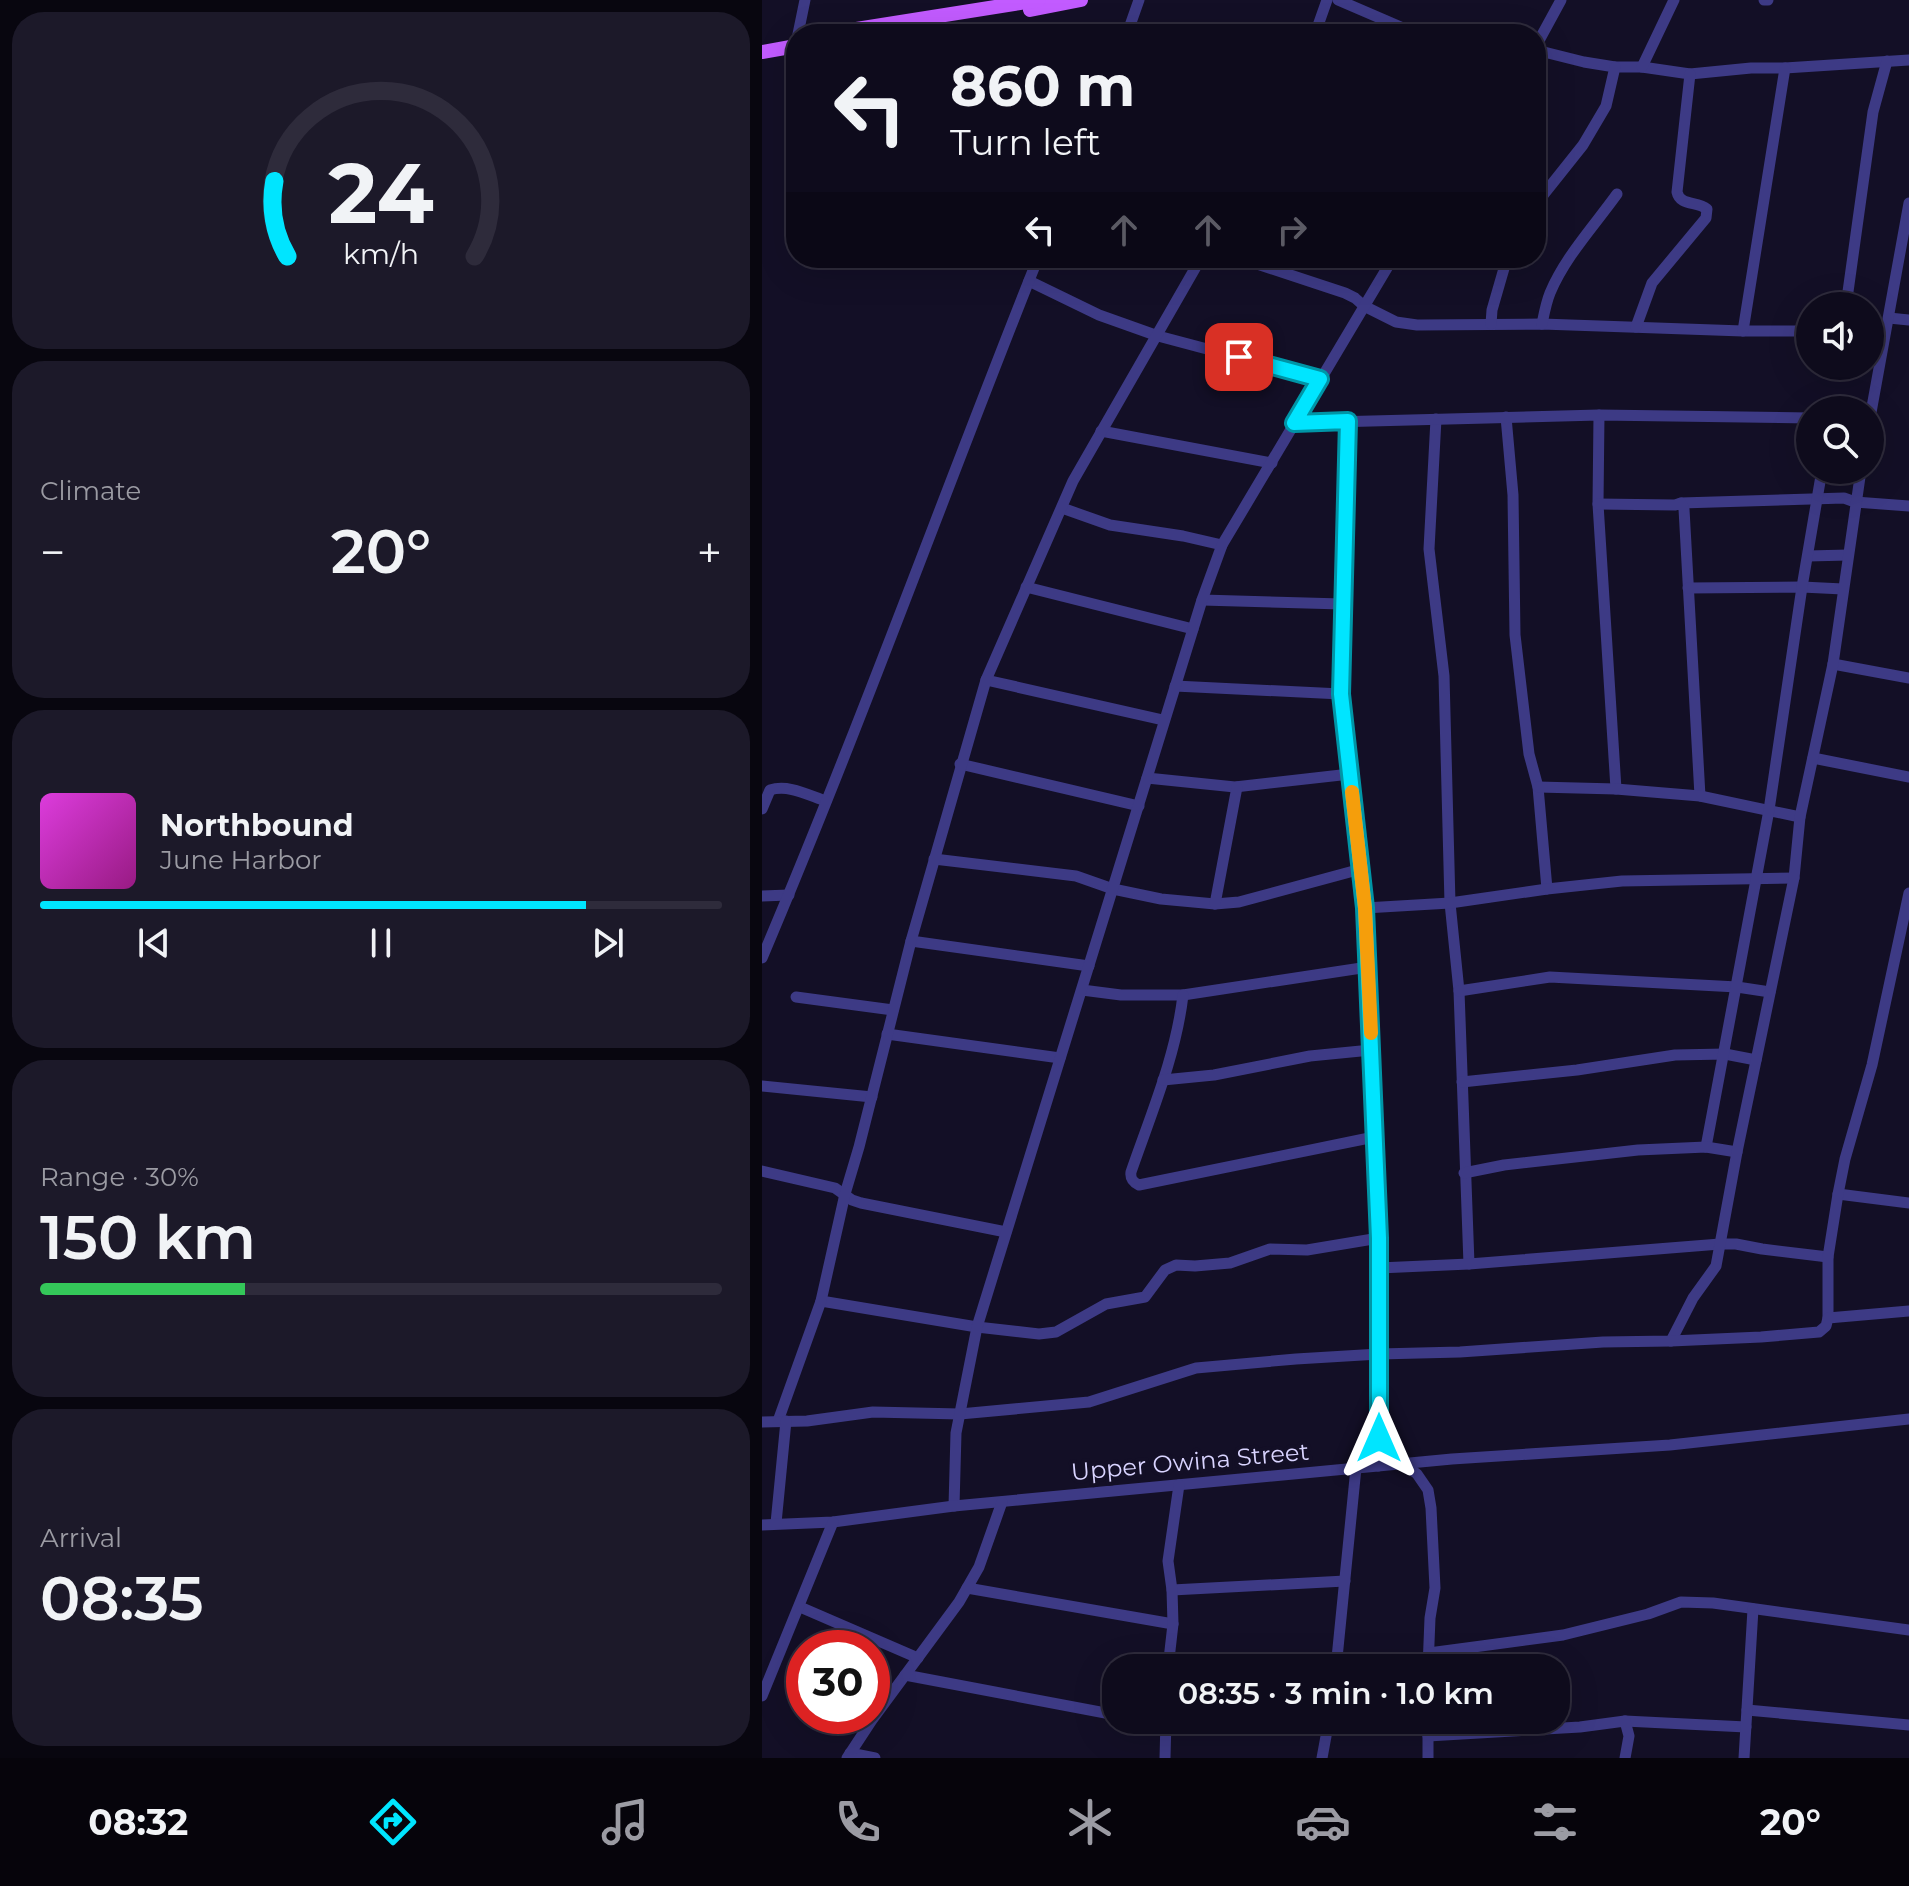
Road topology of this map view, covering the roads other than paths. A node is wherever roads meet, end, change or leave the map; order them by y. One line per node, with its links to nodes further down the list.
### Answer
1 (805, 0): 10 (street)
2 (1039, 0): 9 (main road)
3 (1081, 0): 12 (main road)
4 (1139, 0): 13 (street)
5 (1327, 0): 14 (street)
6 (1338, 0): 15 (street)
7 (1561, 0): 16 (street)
8 (1674, 0): 25 (street)
9 (975, 6): 11 (main road)
10 (800, 24)
11 (879, 24)
12 (942, 24)
13 (1131, 24)
14 (1319, 24)
15 (1394, 24)
16 (1546, 29)
17 (762, 44): 18 (main road)
18 (786, 44)
19 (786, 46): 21 (main road)
20 (1546, 51): 24 (street)
21 (762, 52)
22 (1909, 60): 23 (street)
23 (1887, 61): 26 (street); 37 (street)
24 (1615, 67): 25 (street); 28 (street)
25 (1642, 67): 27 (street)
26 (1785, 68): 27 (street); 44 (street)
27 (1690, 74): 43 (street)
28 (1546, 191)
29 (1617, 194): 42 (street)
30 (1909, 203): 39 (street)
31 (1034, 268): 36 (street)
32 (1195, 268): 46 (street)
33 (1269, 268): 38 (street)
34 (1387, 268): 38 (street)
35 (1504, 268): 41 (street)
36 (1029, 281): 46 (street); 92 (street)
37 (1848, 292)
38 (1364, 306): 41 (street); 48 (street)
39 (1889, 318): 40 (street); 47 (street)
40 (1909, 320)
41 (1491, 324): 42 (street)
42 (1542, 324): 43 (street)
43 (1636, 327): 44 (street)
44 (1743, 331): 45 (street)
45 (1796, 331)
46 (1158, 336): 48 (street); 56 (street)
47 (1885, 338): 49 (street)
48 (1320, 379): 55 (street)
49 (1874, 396)
50 (1599, 415): 51 (street); 52 (street); 63 (street)
51 (1506, 417): 53 (street); 88 (street)
52 (1796, 418)
53 (1436, 419): 54 (street); 106 (street)
54 (1348, 421): 55 (street); 74 (street)
55 (1294, 423): 57 (street)
56 (1101, 431): 57 (street); 65 (street)
57 (1272, 463): 66 (street)
58 (1820, 484): 60 (street)
59 (1858, 484): 61 (street)
60 (1818, 500): 61 (street); 62 (street); 68 (street)
61 (1855, 502): 64 (street); 67 (street)
62 (1681, 503): 63 (street); 71 (street)
63 (1598, 504): 90 (street)
64 (1909, 506)
65 (1062, 508): 66 (street); 69 (street)
66 (1222, 545): 73 (street)
67 (1848, 555): 68 (street); 72 (street)
68 (1808, 556): 70 (street)
69 (1026, 587): 75 (street); 78 (street)
70 (1802, 587): 71 (street); 72 (street); 95 (street)
71 (1688, 588): 91 (street)
72 (1843, 589): 76 (street)
73 (1202, 600): 74 (street); 75 (street)
74 (1342, 604): 80 (street)
75 (1193, 629): 79 (street)
76 (1833, 664): 77 (street); 82 (street)
77 (1909, 678)
78 (986, 680): 81 (street); 83 (street)
79 (1175, 686): 80 (street); 81 (street)
80 (1341, 694): 84 (street)
81 (1163, 720): 86 (street)
82 (1813, 758): 85 (street); 96 (street)
83 (960, 764): 93 (street); 97 (street)
84 (1350, 774): 87 (street); 98 (street)
85 (1909, 777)
86 (1147, 778): 87 (street); 93 (street)
87 (1237, 787): 107 (street)
88 (1538, 787): 90 (street); 102 (street)
89 (766, 789): 92 (street); 94 (street)
90 (1616, 789): 91 (street)
91 (1700, 796): 95 (street)
92 (826, 801): 104 (street)
93 (1139, 806): 101 (street)
94 (762, 809)
95 (1769, 810): 96 (street); 99 (street)
96 (1800, 817): 100 (street)
97 (934, 859): 101 (street); 109 (street)
98 (1361, 869): 107 (street); 108 (street)
99 (1756, 877): 100 (street); 102 (street); 113 (street)
100 (1794, 878): 116 (street)
101 (1113, 889): 107 (street); 111 (street)
102 (1547, 889): 106 (street)
103 (1909, 893): 135 (street)
104 (789, 895): 105 (street); 110 (street)
105 (762, 896)
106 (1450, 903): 108 (street); 115 (street)
107 (1215, 904)
108 (1365, 908): 112 (street)
109 (911, 941): 111 (street); 119 (street)
110 (762, 958)
111 (1089, 966): 114 (street)
112 (1368, 967): 117 (street); 121 (street)
113 (1737, 987): 115 (street); 116 (street); 122 (street)
114 (1082, 990): 117 (street); 123 (street)
115 (1459, 991): 126 (street)
116 (1770, 992): 124 (street)
117 (1183, 995): 125 (street)
118 (796, 997): 119 (street)
119 (893, 1010): 120 (street)
120 (887, 1034): 123 (street); 128 (street)
121 (1371, 1050): 125 (street); 129 (street)
122 (1725, 1054): 124 (street); 126 (street); 130 (street)
123 (1060, 1058): 137 (street)
124 (1756, 1060): 131 (street)
125 (1163, 1080): 129 (street)
126 (1462, 1082): 133 (street)
127 (762, 1086): 128 (street)
128 (872, 1097): 134 (street)
129 (1374, 1137): 138 (street)
130 (1706, 1147): 131 (street); 133 (street)
131 (1737, 1152): 139 (street)
132 (762, 1171): 134 (street)
133 (1464, 1173): 141 (street)
134 (845, 1194): 137 (street); 143 (street)
135 (1838, 1194): 136 (street); 140 (street)
136 (1909, 1203)
137 (1006, 1232): 146 (street)
138 (1379, 1238): 142 (street); 146 (street)
139 (1720, 1244): 140 (street); 141 (street); 147 (street)
140 (1828, 1257): 145 (street)
141 (1469, 1264): 142 (street)
142 (1379, 1268): 148 (street)
143 (821, 1301): 146 (street); 151 (street)
144 (1909, 1311): 145 (street)
145 (1828, 1318): 147 (street)
146 (977, 1327): 149 (street)
147 (1671, 1341): 148 (street)
148 (1379, 1354): 149 (street); 154 (street)
149 (960, 1414): 151 (street); 158 (street)
150 (1909, 1419): 153 (street, Upper Owina Street)
151 (782, 1421): 152 (street); 160 (street)
152 (762, 1422)
153 (1404, 1464): 154 (street, Upper Owina Street); 169 (street)
154 (1378, 1466): 155 (street, Upper Owina Street)
155 (1356, 1468): 156 (street, Upper Owina Street); 162 (street)
156 (1179, 1485): 157 (street, Upper Owina Street); 164 (street)
157 (1002, 1502): 158 (street, Upper Owina Street); 163 (street)
158 (954, 1506): 159 (street, Upper Owina Street)
159 (833, 1522): 160 (street, Upper Owina Street); 165 (street)
160 (776, 1523): 161 (street, Upper Owina Street)
161 (762, 1525)
162 (1345, 1581): 164 (street); 171 (street)
163 (967, 1588): 167 (street); 172 (street)
164 (1172, 1590): 167 (street)
165 (800, 1607): 172 (street); 174 (street)
166 (1753, 1609): 168 (street); 169 (street); 175 (street)
167 (1173, 1624): 170 (street)
168 (1909, 1630)
169 (1429, 1653)
170 (1170, 1654)
171 (1337, 1654)
172 (918, 1658): 173 (street)
173 (905, 1675): 176 (street); 183 (street)
174 (762, 1696)
175 (1747, 1710): 178 (street); 179 (street)
176 (1102, 1712)
177 (1625, 1721): 179 (street); 182 (street); 188 (street)
178 (1909, 1725)
179 (1746, 1727): 189 (street)
180 (1166, 1734): 185 (street)
181 (1326, 1734): 186 (street)
182 (1428, 1736): 187 (street)
183 (848, 1755): 184 (street)
184 (875, 1758)
185 (1165, 1758)
186 (1322, 1758)
187 (1428, 1758)
188 (1625, 1758)
189 (1744, 1758)

